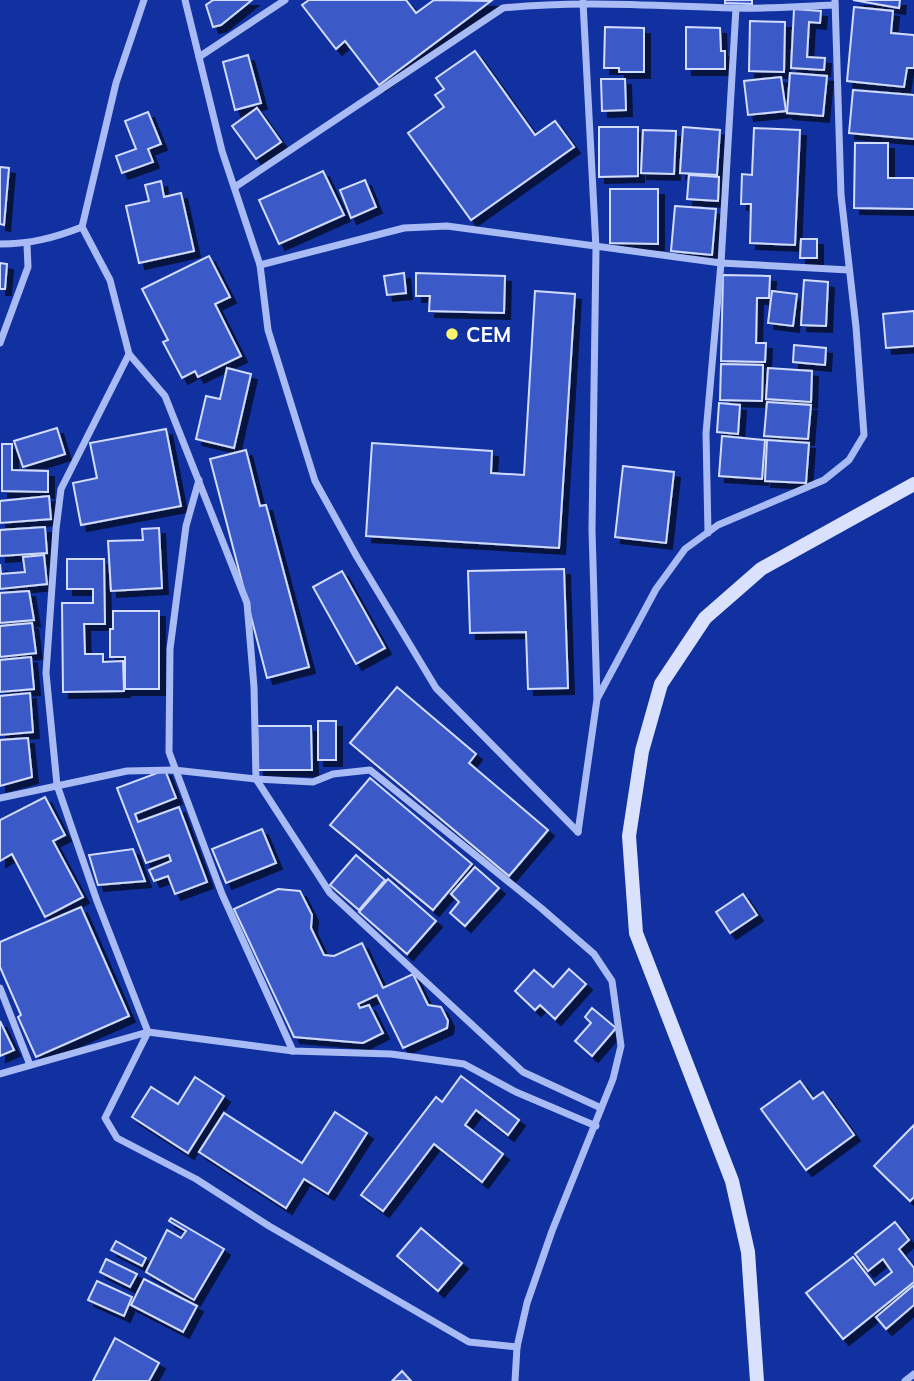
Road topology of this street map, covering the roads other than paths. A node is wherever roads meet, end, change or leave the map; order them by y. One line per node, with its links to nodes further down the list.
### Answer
1 (144, 0): 9 (street)
2 (185, 0): 7 (street)
3 (285, 0): 7 (street)
4 (583, 2): 6 (street); 8 (street); 12 (street)
5 (835, 3): 6 (street); 15 (street)
6 (736, 8): 13 (street)
7 (199, 57): 8 (street)
8 (235, 187): 14 (street)
9 (82, 227): 11 (street); 17 (street)
10 (0, 244): 11 (street)
11 (27, 244): 16 (street)
12 (596, 248): 13 (street); 14 (street); 21 (street)
13 (721, 263): 15 (street); 20 (street)
14 (260, 265): 21 (street)
15 (849, 271): 20 (street)
16 (0, 343)
17 (129, 354): 18 (street); 24 (street)
18 (199, 479): 22 (street); 23 (street)
19 (914, 484): 36 (main road)
20 (708, 533): 21 (street)
21 (597, 699)
22 (174, 770): 23 (street); 24 (street); 28 (street)
23 (256, 779): 31 (street); 31 (street)
24 (57, 785): 25 (street); 27 (street)
25 (0, 798)
26 (0, 988): 29 (street)
27 (148, 1032): 28 (street); 29 (street); 33 (street)
28 (293, 1051): 32 (street)
29 (30, 1065): 30 (street)
30 (0, 1074)
31 (601, 1108): 32 (street)
32 (596, 1126): 33 (street)
33 (517, 1347): 35 (street)
34 (914, 1374): 37 (street)
35 (515, 1381)
36 (757, 1381)
37 (905, 1381)

